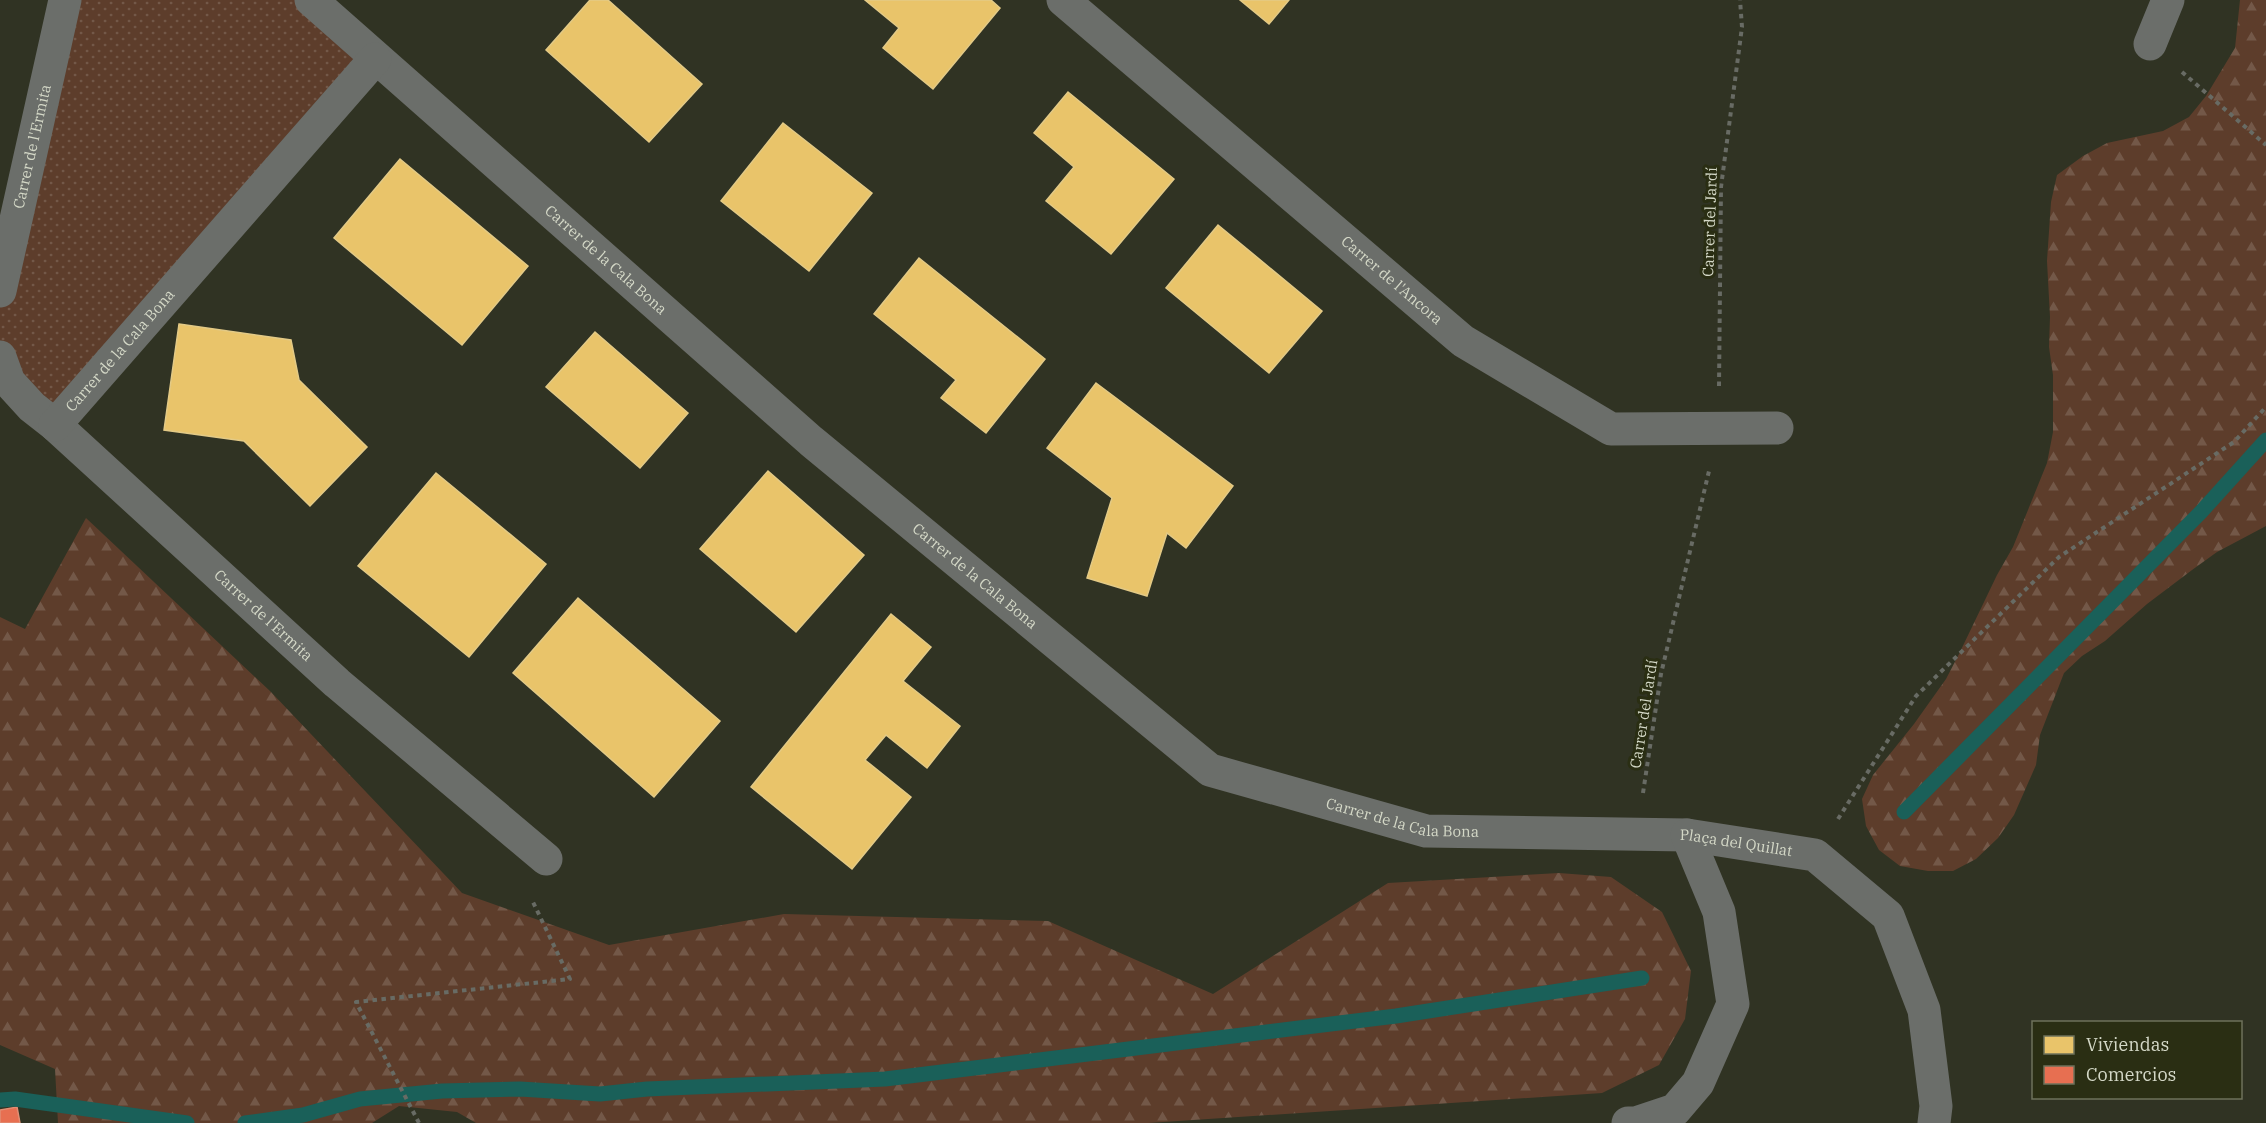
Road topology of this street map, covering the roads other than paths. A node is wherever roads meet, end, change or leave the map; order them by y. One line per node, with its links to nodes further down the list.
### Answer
1 (65, 0): 7 (street, Carrer de l'Ermita)
2 (311, 0): 6 (street, Carrer de la Cala Bona)
3 (1063, 0): 10 (street, Carrer de l'Ancora)
4 (2168, 0): 5 (street)
5 (2150, 44)
6 (375, 59): 9 (street, Carrer de la Cala Bona); 11 (street, Carrer de la Cala Bona)
7 (0, 291)
8 (0, 357): 9 (street, Carrer de l'Ermita)
9 (55, 425): 12 (street, Carrer de l'Ermita)
10 (1777, 428)
11 (1688, 835): 14 (street, Plaça del Quillat); 15 (street, Plaça del Quillat)
12 (546, 859)
13 (1628, 1123): 14 (street, Plaça del Quillat)
14 (1636, 1123)
15 (1934, 1123)

